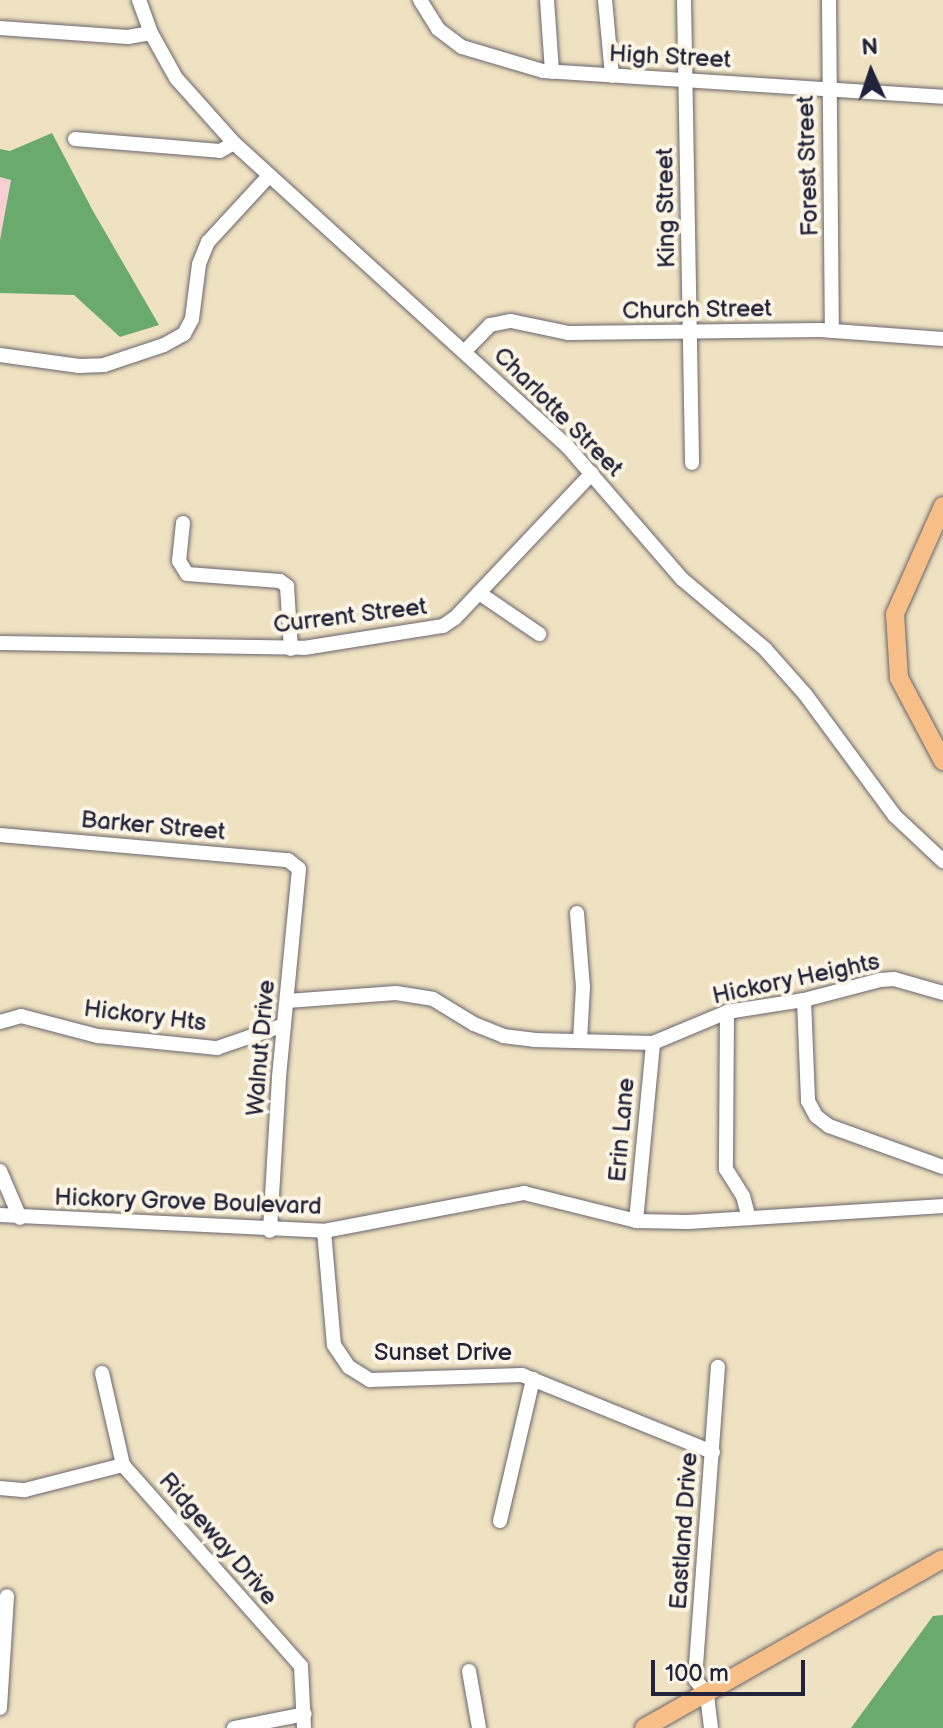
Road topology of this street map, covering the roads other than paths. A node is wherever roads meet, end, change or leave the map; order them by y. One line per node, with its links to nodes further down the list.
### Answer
1 (139, 0): 8 (street, Charlotte Street)
2 (420, 0): 9 (street, High Street)
3 (547, 0): 9 (street)
4 (605, 0): 10 (street)
5 (684, 0): 11 (street, King Street)
6 (829, 0): 12 (street, Forest Street)
7 (0, 28): 8 (street)
8 (151, 33): 15 (street, Charlotte Street)
9 (552, 72): 10 (street, High Street)
10 (612, 76): 11 (street, High Street)
11 (686, 80): 12 (street, High Street); 18 (street, King Street)
12 (827, 89): 13 (street, High Street); 17 (street, Forest Street)
13 (943, 97)
14 (75, 139): 15 (street)
15 (234, 143): 16 (street, Charlotte Street)
16 (269, 176): 20 (street, Charlotte Street); 21 (street)
17 (832, 331): 18 (street, Church Street); 19 (street, Church Street)
18 (690, 332): 20 (street, Church Street); 22 (street, King Street)
19 (943, 339)
20 (465, 351): 23 (street, Charlotte Street)
21 (0, 355)
22 (692, 463)
23 (592, 473): 26 (street, Current Street); 32 (street, Charlotte Street)
24 (943, 506): 30 (main road)
25 (183, 523): 29 (street)
26 (479, 593): 27 (street); 29 (street, Current Street)
27 (539, 634)
28 (0, 643): 29 (street, Current Street)
29 (291, 649)
30 (943, 761)
31 (0, 835): 33 (street, Barker Street)
32 (943, 861)
33 (299, 869): 37 (street, Walnut Drive)
34 (577, 913): 41 (street)
35 (943, 993): 36 (street, Hickory Heights)
36 (804, 1000): 38 (street, Hickory Heights); 43 (street)
37 (287, 1001): 40 (street, Walnut Drive); 41 (street, Hickory Heights)
38 (727, 1012): 42 (street, Hickory Heights); 48 (street)
39 (0, 1022): 40 (street, Hickory Hts)
40 (284, 1025): 50 (street, Walnut Drive)
41 (580, 1041): 42 (street, Hickory Heights)
42 (653, 1043): 49 (street, Erin Lane)
43 (943, 1167)
44 (0, 1171): 47 (street)
45 (943, 1206): 48 (street, Hickory Grove Boulevard)
46 (0, 1215): 47 (street, Hickory Grove Boulevard)
47 (20, 1218): 50 (street, Hickory Grove Boulevard)
48 (749, 1218): 49 (street, Hickory Grove Boulevard)
49 (636, 1221): 51 (street, Hickory Grove Boulevard)
50 (270, 1231): 51 (street, Hickory Grove Boulevard)
51 (324, 1231): 54 (street, Sunset Drive)
52 (718, 1367): 55 (street, Eastland Drive)
53 (102, 1373): 56 (street, Ridgeway Drive)
54 (533, 1379): 55 (street, Sunset Drive); 58 (street)
55 (713, 1452): 63 (street, Eastland Drive)
56 (123, 1465): 57 (street); 65 (street, Ridgeway Drive)
57 (0, 1488)
58 (500, 1521)
59 (943, 1559): 63 (main road)
60 (7, 1596): 62 (street)
61 (469, 1671): 67 (street)
62 (2, 1674): 64 (street)
63 (707, 1694): 68 (main road); 69 (street, Eastland Drive)
64 (0, 1708)
65 (304, 1721): 66 (street)
66 (234, 1728)
67 (479, 1728)
68 (644, 1728)
69 (711, 1728)

